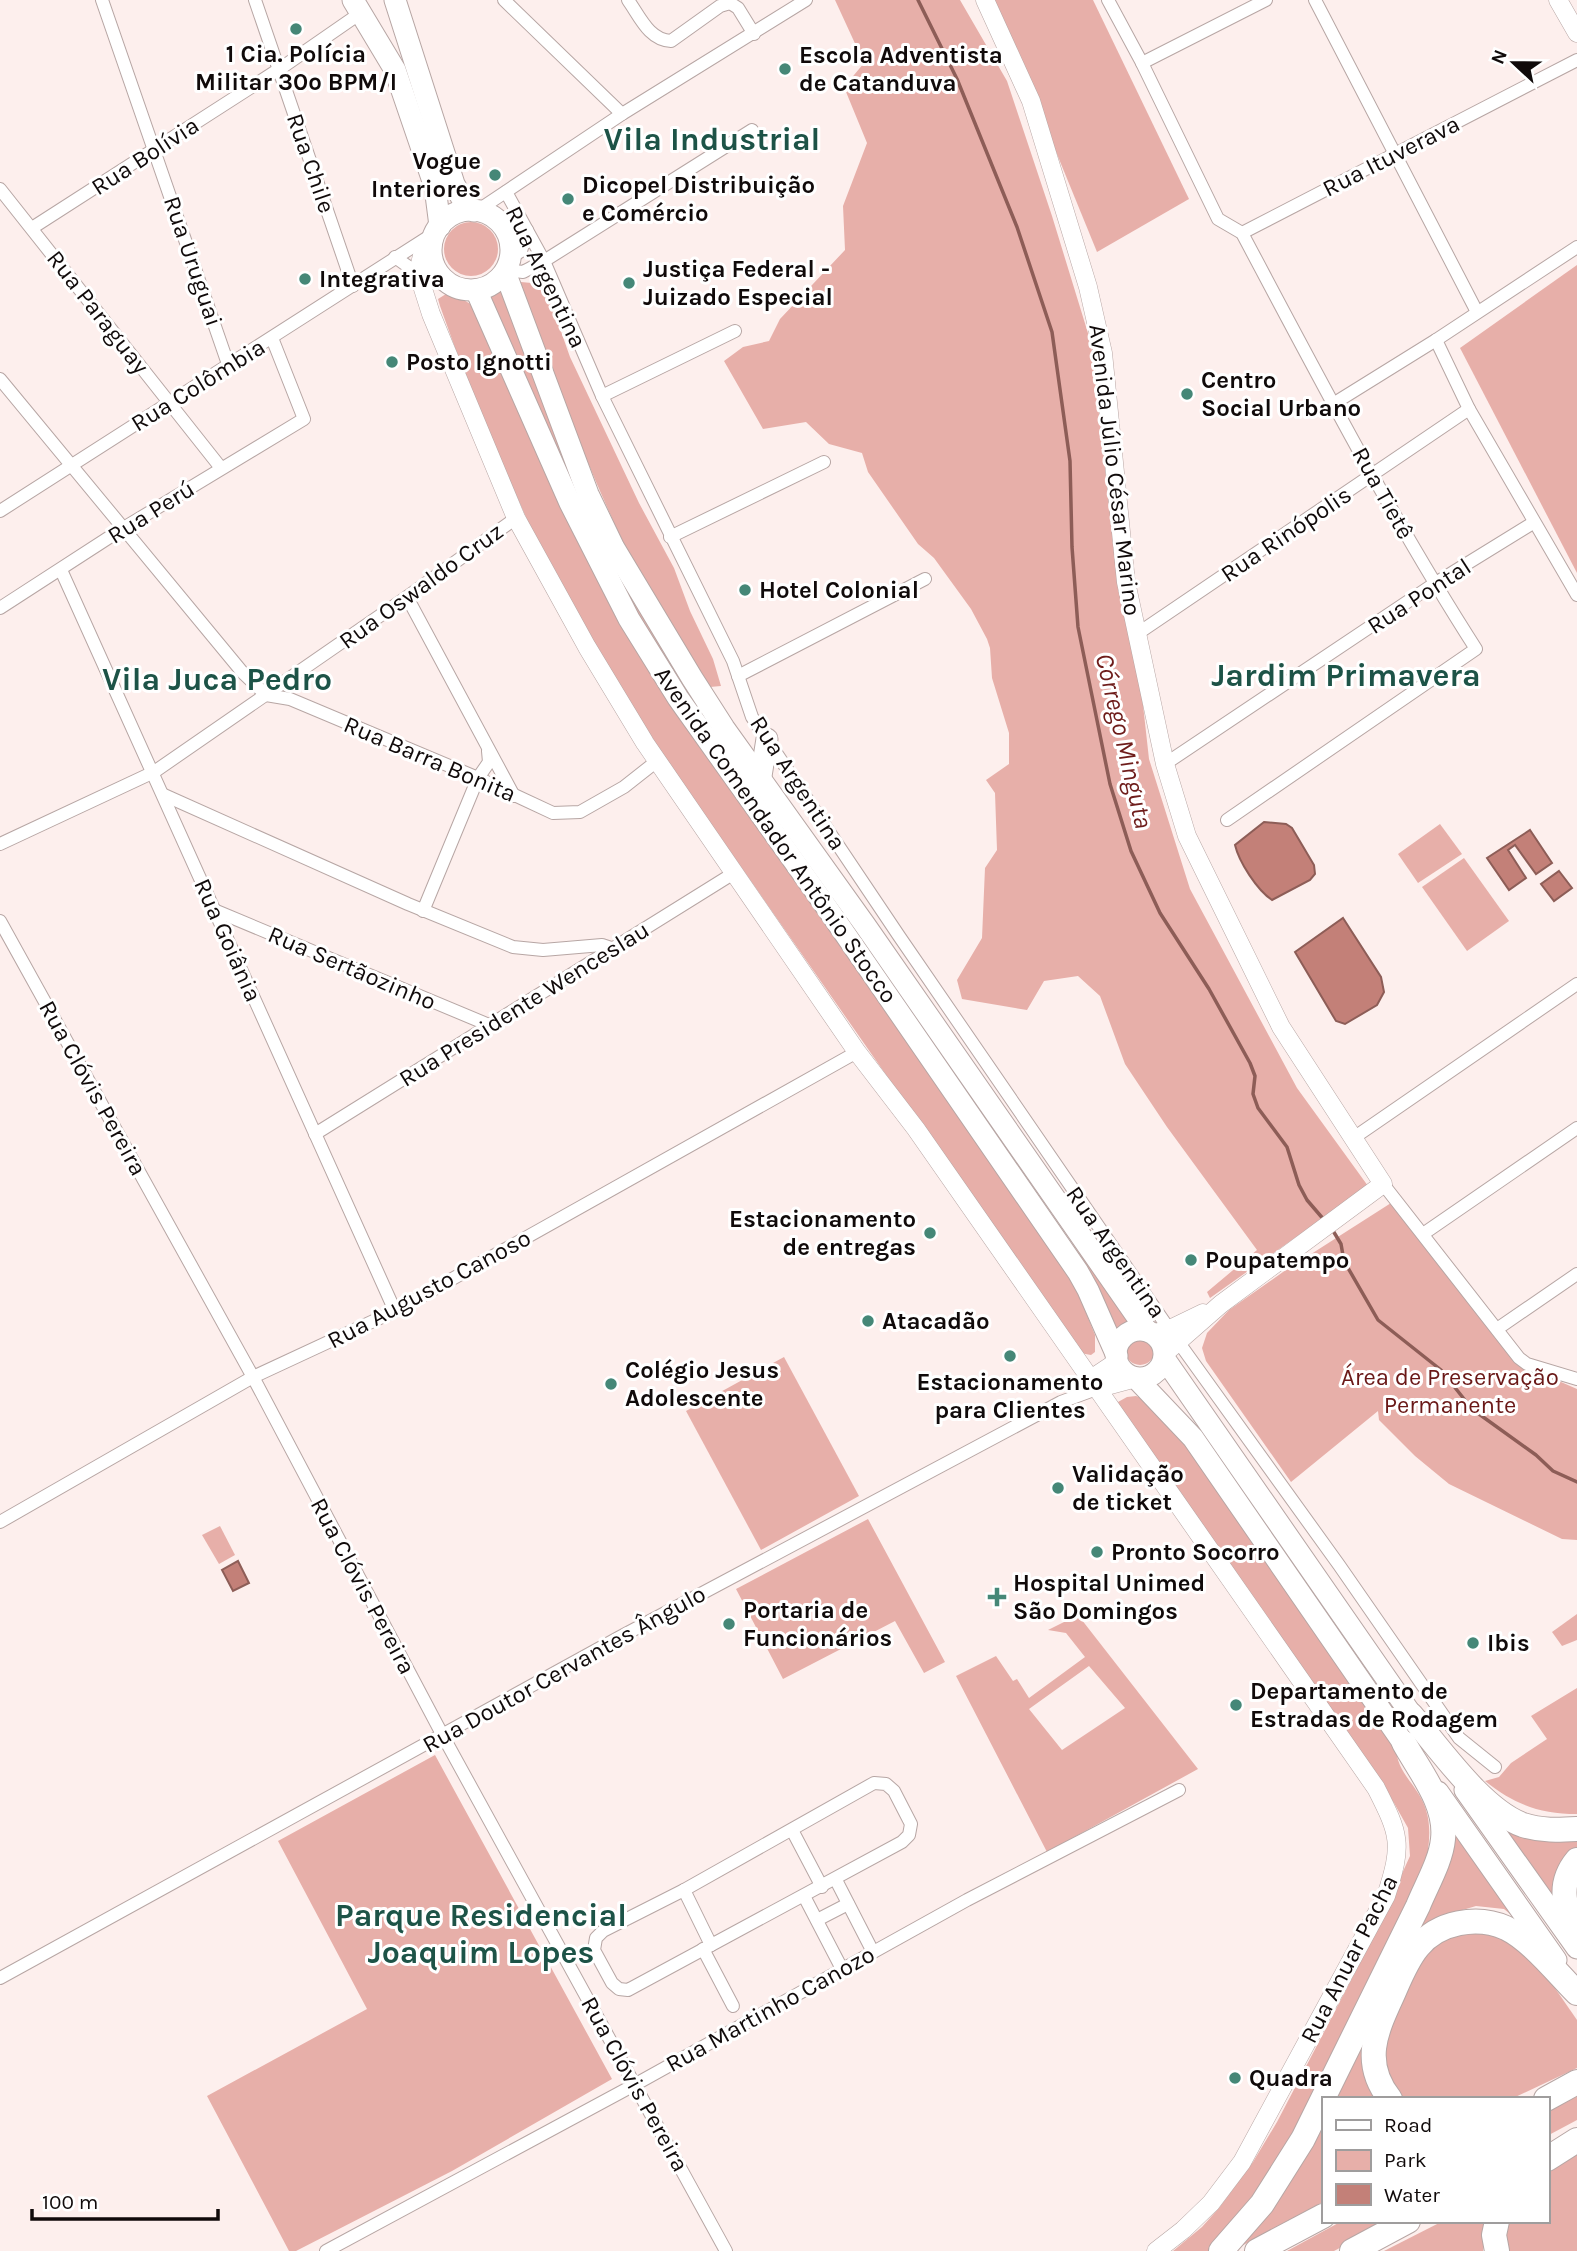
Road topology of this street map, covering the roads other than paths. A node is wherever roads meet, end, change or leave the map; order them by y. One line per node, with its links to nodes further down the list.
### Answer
1 (102, 0): 20 (street, Rua Uruguai)
2 (255, 0): 17 (street, Rua Chile)
3 (395, 0): 24 (main road)
4 (504, 0): 18 (street)
5 (628, 0): 14 (street)
6 (806, 0): 14 (street)
7 (985, 0): 62 (street, Avenida Júlio César Marino)
8 (1108, 0): 16 (street, Rua Tietê)
9 (1266, 0): 16 (street)
10 (1315, 0): 21 (street)
11 (1558, 0): 13 (street)
12 (357, 6): 17 (street, Rua Bolívia); 27 (main road)
13 (1577, 33)
14 (754, 34): 18 (street)
15 (1577, 60): 21 (street, Rua Ituverava)
16 (1142, 63): 28 (street, Rua Tietê)
17 (279, 69): 20 (street, Rua Bolívia); 35 (street, Rua Chile)
18 (622, 114): 23 (street)
19 (752, 130): 31 (street)
20 (155, 150): 25 (street, Rua Bolívia); 41 (street, Rua Uruguai)
21 (1394, 153): 28 (street, Rua Ituverava); 37 (street)
22 (0, 189): 25 (street, Rua Paraguay)
23 (506, 192): 24 (street); 26 (street, Rua Argentina)
24 (475, 211): 27 (main road); 32 (main road)
25 (32, 228): 44 (street, Rua Paraguay)
26 (527, 230): 31 (street, Rua Argentina); 32 (street)
27 (437, 232): 30 (street, Rua Colômbia); 33 (street); 34 (main road)
28 (1242, 233): 45 (street, Rua Tietê)
29 (1577, 247): 37 (street)
30 (395, 257): 33 (street); 35 (street, Rua Colômbia)
31 (544, 261): 32 (street); 43 (street, Rua Argentina)
32 (507, 267): 36 (main road); 70 (main road, Avenida Comendador Antônio Stocco)
33 (418, 273): 34 (street); 52 (street)
34 (445, 280): 36 (main road)
35 (353, 286): 39 (street, Rua Colômbia)
36 (476, 290): 93 (main road, Avenida Comendador Antônio Stocco)
37 (1476, 312): 40 (street)
38 (736, 331): 43 (street)
39 (272, 338): 41 (street, Rua Colômbia); 49 (street, Rua Perú)
40 (1436, 340): 45 (street); 46 (street)
41 (228, 364): 44 (street, Rua Colômbia)
42 (0, 379): 48 (street)
43 (602, 396): 55 (street, Rua Argentina)
44 (169, 401): 48 (street, Rua Colômbia); 49 (street, Rua Paraguay)
45 (1333, 404): 50 (street, Rua Tietê)
46 (1469, 409): 50 (street, Rua Rinópolis); 53 (street)
47 (824, 462): 55 (street)
48 (72, 465): 51 (street, Rua Colômbia); 54 (street)
49 (221, 468): 54 (street, Rua Perú)
50 (1373, 475): 58 (street, Rua Tietê); 62 (street, Rua Rinópolis)
51 (0, 511)
52 (516, 518): 60 (street, Rua Oswaldo Cruz); 67 (street)
53 (1534, 523): 58 (street, Rua Pontal); 59 (street)
54 (122, 529): 56 (street, Rua Perú); 64 (street)
55 (670, 537): 63 (street, Rua Argentina)
56 (61, 570): 61 (street, Rua Perú); 69 (street, Rua Goiânia)
57 (925, 579): 63 (street)
58 (1434, 584): 68 (street, Rua Pontal); 74 (street, Rua Tietê)
59 (1577, 596)
60 (407, 597): 64 (street, Rua Oswaldo Cruz); 66 (street)
61 (0, 607)
62 (1137, 634): 68 (street, Avenida Júlio César Marino)
63 (738, 676): 65 (street, Rua Argentina)
64 (266, 695): 69 (street, Rua Oswaldo Cruz); 71 (street, Rua Barra Bonita)
65 (767, 739): 70 (main road); 92 (street, Rua Argentina)
66 (488, 748): 71 (street); 73 (street)
67 (657, 761): 73 (street, Rua Barra Bonita); 76 (street)
68 (1165, 764): 86 (street, Avenida Júlio César Marino)
69 (154, 772): 72 (street, Rua Goiânia); 75 (street, Rua Oswaldo Cruz)
70 (761, 776): 92 (main road, Avenida Comendador Antônio Stocco)
71 (478, 778): 73 (street, Rua Barra Bonita); 78 (street)
72 (164, 795): 77 (street, Rua Goiânia); 78 (street)
73 (514, 796)
74 (1227, 820)
75 (0, 844)
76 (734, 873): 80 (street, Rua Presidente Wenceslau); 83 (street)
77 (214, 910): 82 (street, Rua Sertãozinho); 85 (street, Rua Goiânia)
78 (423, 911): 80 (street)
79 (0, 921): 94 (street, Rua Clóvis Pereira)
80 (614, 949): 82 (street, Rua Presidente Wenceslau)
81 (1577, 984): 86 (street)
82 (489, 1025): 85 (street, Rua Presidente Wenceslau)
83 (857, 1052): 90 (street, Rua Augusto Canoso); 97 (street)
84 (1577, 1128): 88 (street)
85 (315, 1134): 90 (street, Rua Goiânia)
86 (1352, 1139): 87 (street, Avenida Júlio César Marino)
87 (1383, 1184): 88 (street, Avenida Júlio César Marino); 92 (street)
88 (1423, 1234): 91 (street, Avenida Júlio César Marino)
89 (1577, 1274): 91 (street)
90 (395, 1311): 94 (street, Rua Augusto Canoso)
91 (1497, 1329): 96 (street, Avenida Júlio César Marino)
92 (1163, 1342): 93 (main road); 95 (main road); 99 (main road, Avenida Comendador Antônio Stocco); 102 (street, Rua Argentina)
93 (1117, 1358): 95 (main road); 97 (street)
94 (253, 1377): 98 (street, Rua Augusto Canoso); 100 (street, Rua Clóvis Pereira)
95 (1136, 1378): 97 (street); 101 (main road)
96 (1577, 1379)
97 (1095, 1384): 100 (street, Rua Doutor Cervantes Ângulo); 136 (street, Rua Anuar Pacha)
98 (0, 1522)
99 (1411, 1715): 104 (highway); 115 (main road, Avenida Comendador Antônio Stocco)
100 (443, 1736): 118 (street, Rua Doutor Cervantes Ângulo); 121 (street, Rua Clóvis Pereira)
101 (1404, 1743): 119 (main road); 123 (highway)
102 (1495, 1767)
103 (1179, 1790): 116 (street, Rua Martinho Canozo)
104 (1577, 1829)
105 (792, 1830): 107 (street); 108 (street); 109 (street)
106 (1577, 1860): 113 (highway)
107 (836, 1880): 108 (street); 111 (street)
108 (822, 1886): 110 (street)
109 (684, 1890): 114 (street); 114 (street)
110 (804, 1896): 112 (street); 114 (street)
111 (848, 1904): 112 (street); 116 (street)
112 (817, 1920): 117 (street)
113 (1577, 1933)
114 (707, 1947): 120 (street)
115 (1577, 1948)
116 (873, 1952): 117 (street, Rua Martinho Canozo)
117 (842, 1969): 121 (street, Rua Martinho Canozo)
118 (0, 1979)
119 (1577, 1991): 124 (highway)
120 (733, 2006)
121 (636, 2084): 134 (street, Rua Martinho Canozo); 135 (street, Rua Clóvis Pereira)
122 (1563, 2090): 125 (highway)
123 (1324, 2097)
124 (1389, 2097)
125 (1544, 2097)
126 (1322, 2101): 137 (highway)
127 (1577, 2131): 129 (highway)
128 (1577, 2140): 130 (highway)
129 (1549, 2146)
130 (1549, 2158)
131 (1322, 2217): 138 (highway)
132 (1404, 2223): 139 (highway)
133 (1497, 2223): 140 (highway)
134 (326, 2251)
135 (726, 2251)
136 (1156, 2251)
137 (1221, 2251)
138 (1257, 2251)
139 (1352, 2251)
140 (1497, 2251)

